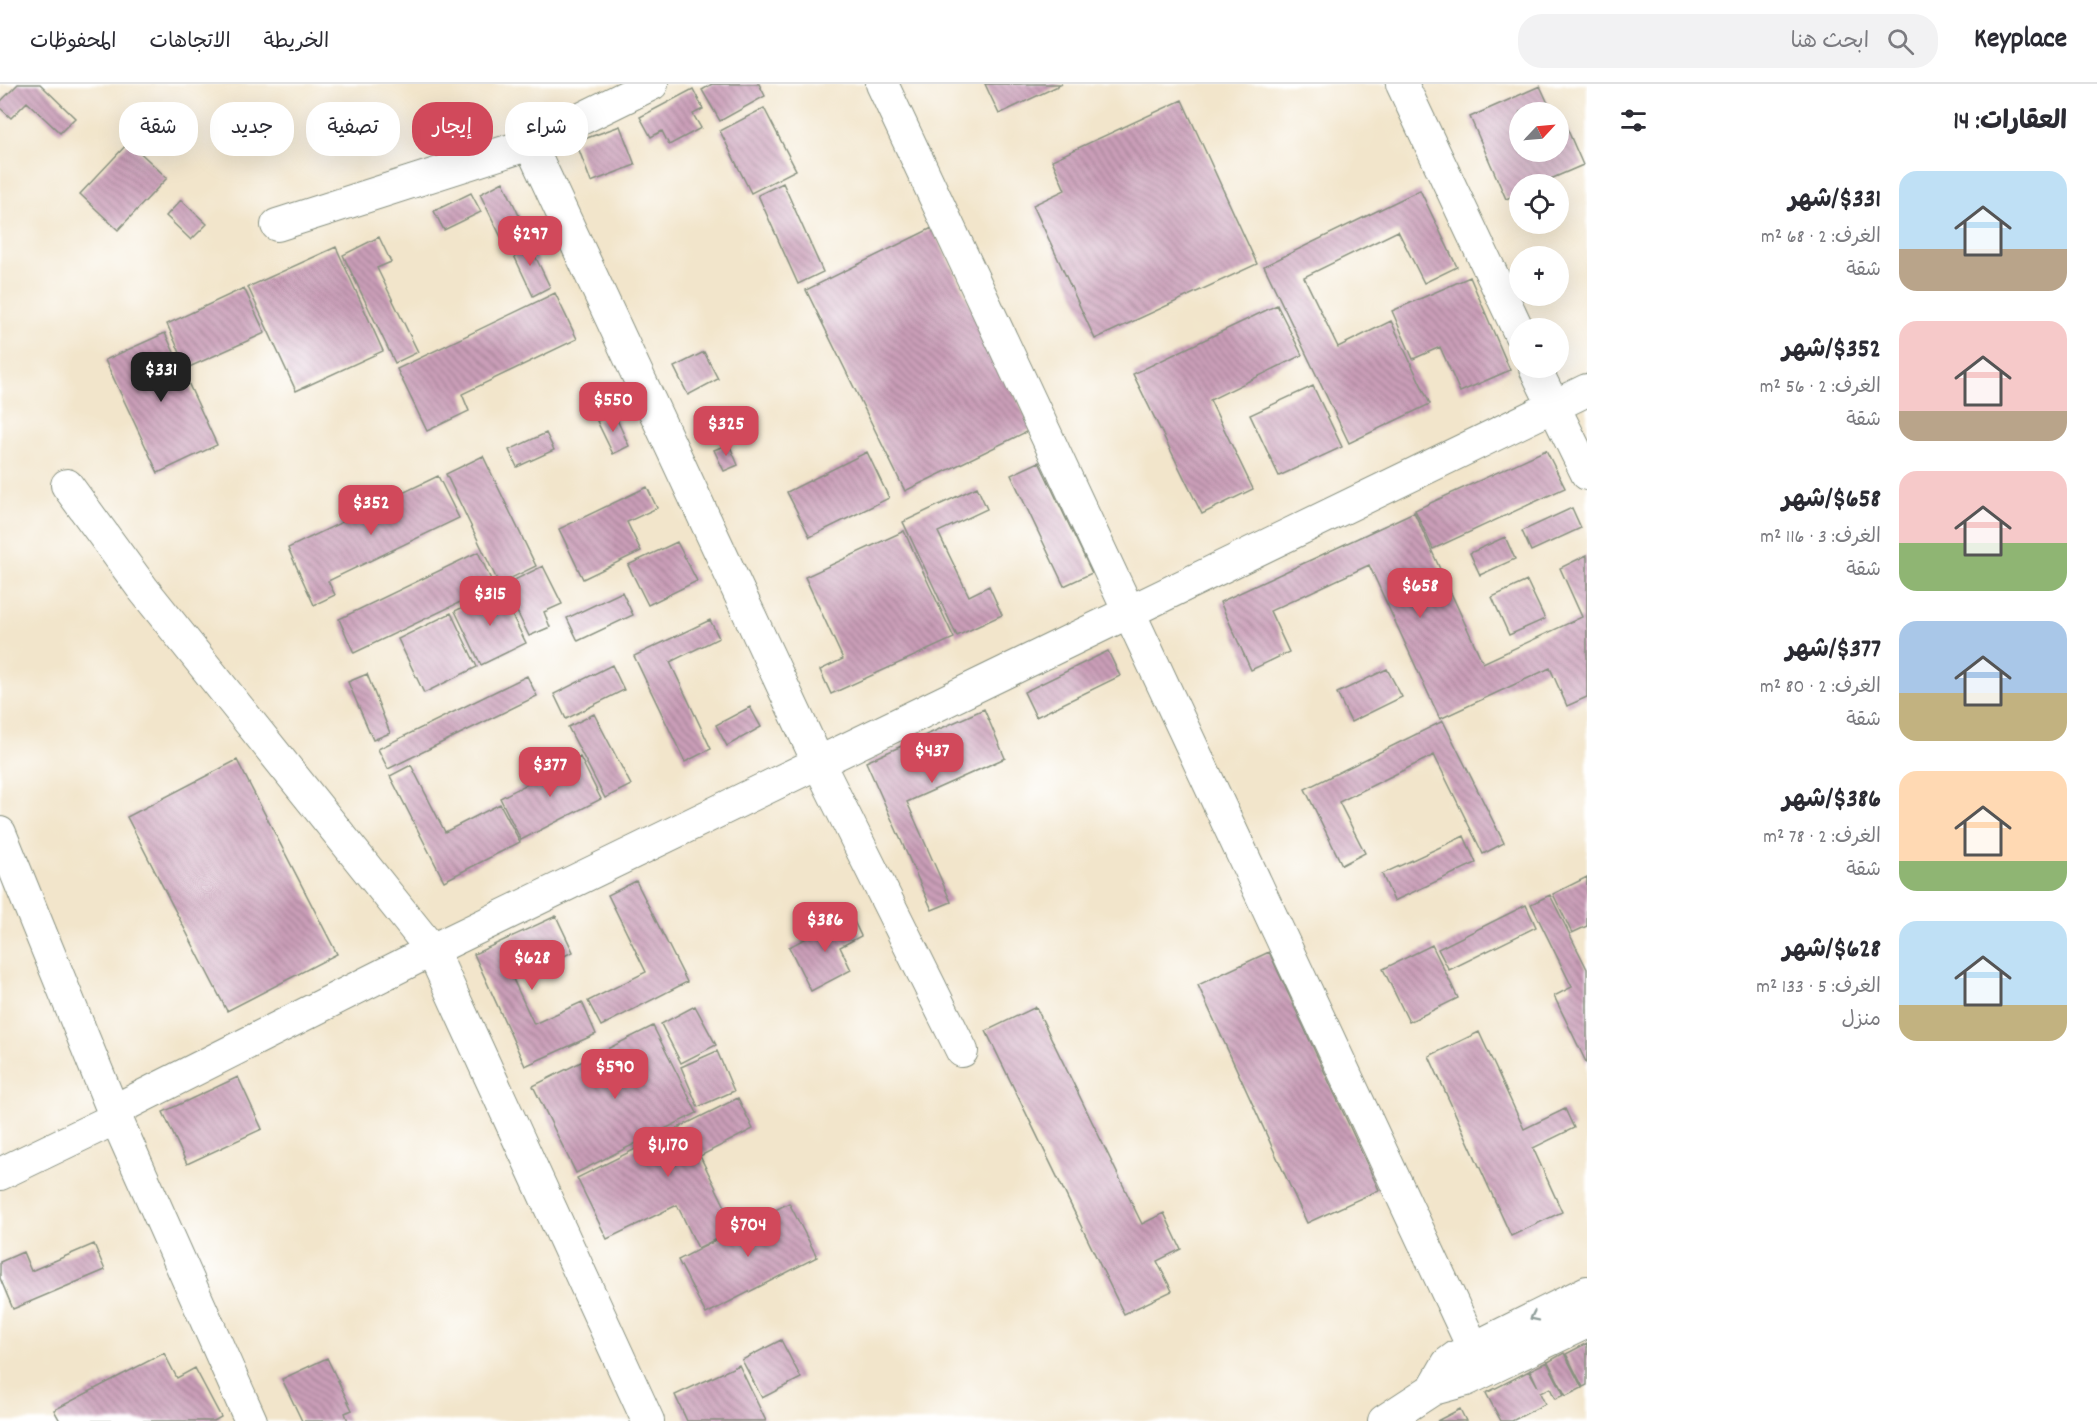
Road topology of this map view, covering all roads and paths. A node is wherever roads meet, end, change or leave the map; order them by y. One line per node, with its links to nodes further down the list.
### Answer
1 (652, 84): 4 (street)
2 (882, 84): 14 (street)
3 (1402, 84): 8 (street)
4 (588, 115)
5 (505, 152): 7 (street)
6 (536, 156): 15 (street)
7 (277, 225)
8 (1512, 318)
9 (1540, 378): 11 (street)
10 (1587, 390): 11 (street)
11 (1554, 406): 12 (street); 14 (street)
12 (1587, 474)
13 (67, 484): 17 (street)
14 (1129, 611): 15 (street); 23 (street)
15 (819, 764): 17 (street); 18 (street)
16 (0, 833): 19 (street)
17 (432, 950): 19 (street); 25 (street)
18 (962, 1051)
19 (116, 1118): 20 (street); 24 (street)
20 (0, 1174)
21 (1587, 1292): 23 (street, one-way to 23)
22 (1587, 1322): 23 (street)
23 (1478, 1360): 26 (street)
24 (251, 1421)
25 (648, 1421)
26 (1384, 1421)

